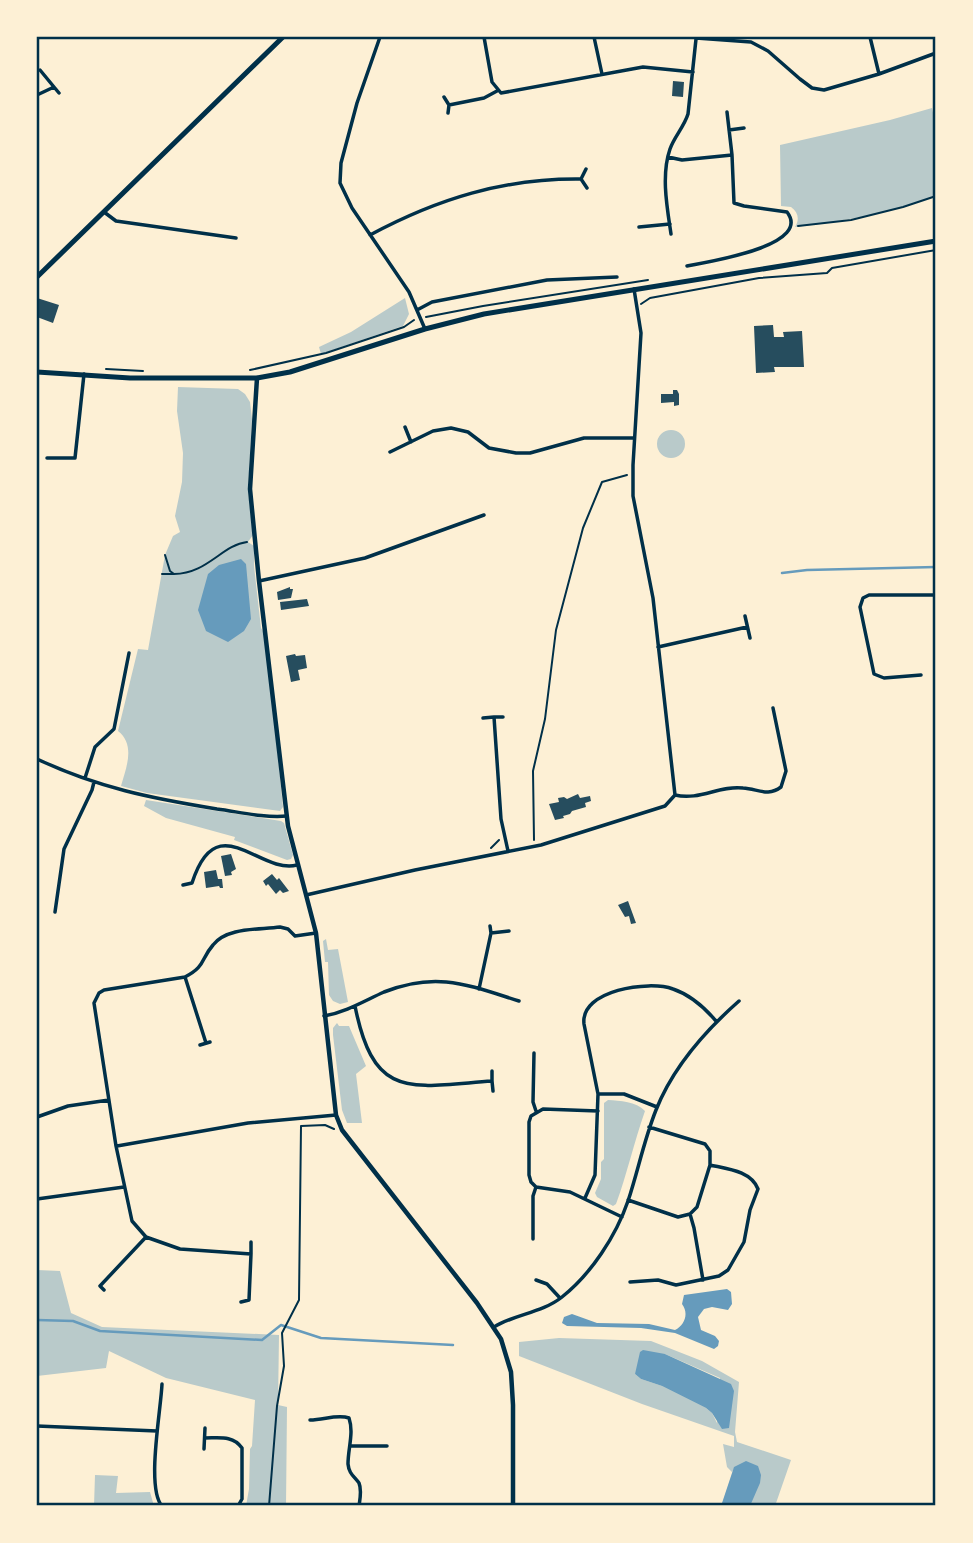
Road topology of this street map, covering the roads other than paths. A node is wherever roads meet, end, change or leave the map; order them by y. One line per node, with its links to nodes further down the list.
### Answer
1 (283, 37): 27 (main road)
2 (380, 37): 31 (street)
3 (484, 37): 13 (street)
4 (594, 37): 10 (street)
5 (696, 37): 9 (street); 11 (street)
6 (870, 37): 11 (street)
7 (936, 53): 11 (street)
8 (40, 70): 12 (street)
9 (694, 72): 10 (street); 23 (street)
10 (602, 74): 13 (street)
11 (879, 74)
12 (54, 87): 14 (street); 15 (street)
13 (497, 91): 17 (street)
14 (59, 93)
15 (37, 95)
16 (444, 97): 17 (street)
17 (449, 105): 19 (street)
18 (727, 112): 21 (street)
19 (448, 113)
20 (744, 128): 21 (street)
21 (729, 130): 22 (street)
22 (732, 155): 23 (street); 34 (street)
23 (668, 157): 28 (street)
24 (586, 169): 25 (street)
25 (581, 179): 26 (street); 31 (street)
26 (587, 188)
27 (104, 212): 32 (street); 36 (main road)
28 (670, 224): 29 (street); 30 (street)
29 (639, 227)
30 (671, 234)
31 (370, 235): 42 (street)
32 (236, 238)
33 (936, 241): 39 (main road)
34 (687, 266)
35 (610, 276): 37 (street); 38 (street); 40 (street)
36 (37, 277)
37 (617, 277)
38 (609, 283)
39 (634, 289): 43 (main road); 48 (street)
40 (479, 295): 41 (street); 42 (street)
41 (481, 302)
42 (417, 310): 43 (street)
43 (425, 329): 46 (main road)
44 (37, 372): 45 (main road)
45 (84, 374): 46 (main road); 51 (street)
46 (257, 378): 53 (street)
47 (405, 427): 49 (street)
48 (634, 438): 49 (street); 58 (street)
49 (411, 442): 50 (street)
50 (390, 452)
51 (47, 458)
52 (484, 515): 53 (street)
53 (259, 581): 69 (street)
54 (936, 595): 60 (street)
55 (745, 617): 56 (street)
56 (747, 627): 57 (street); 58 (street)
57 (750, 638)
58 (658, 647): 68 (street)
59 (129, 653): 66 (street)
60 (921, 675)
61 (773, 708): 68 (street)
62 (494, 717): 63 (street); 64 (street); 70 (street)
63 (503, 717)
64 (483, 718)
65 (37, 759): 66 (street)
66 (85, 778): 67 (street)
67 (93, 782): 69 (street); 74 (street)
68 (675, 795): 70 (street)
69 (286, 816): 71 (street)
70 (508, 851): 73 (street)
71 (297, 866): 72 (street); 73 (street)
72 (183, 885)
73 (306, 895): 77 (street)
74 (55, 912)
75 (490, 926): 78 (street)
76 (509, 931): 78 (street)
77 (316, 933): 79 (street); 84 (street)
78 (491, 933): 80 (street)
79 (185, 977): 86 (street); 92 (street)
80 (479, 989): 82 (street); 83 (street)
81 (739, 1001): 85 (street)
82 (519, 1002)
83 (355, 1006): 84 (street); 89 (street)
84 (324, 1016): 96 (street)
85 (716, 1021): 91 (street); 93 (street)
86 (200, 1045)
87 (534, 1053): 94 (street)
88 (492, 1071): 89 (street)
89 (492, 1081): 90 (street)
90 (493, 1091)
91 (598, 1094): 93 (street); 95 (street)
92 (109, 1100): 97 (street); 99 (street)
93 (657, 1107): 98 (street)
94 (536, 1111): 95 (street); 102 (street)
95 (598, 1111): 103 (street)
96 (336, 1115): 99 (street); 118 (street)
97 (37, 1117)
98 (649, 1127): 100 (street); 105 (street)
99 (116, 1146): 101 (street)
100 (710, 1165): 106 (street); 113 (street)
101 (124, 1187): 104 (street); 108 (street)
102 (536, 1187): 103 (street); 109 (street)
103 (585, 1198): 107 (street)
104 (37, 1199)
105 (628, 1200): 106 (street); 107 (street)
106 (690, 1214): 113 (street)
107 (622, 1217): 116 (street)
108 (146, 1237): 111 (street); 115 (street)
109 (533, 1239)
110 (251, 1242): 111 (street)
111 (251, 1254): 117 (street)
112 (536, 1280): 116 (street)
113 (703, 1280): 114 (street)
114 (630, 1282)
115 (104, 1290)
116 (560, 1298): 118 (street)
117 (241, 1302)
118 (494, 1327): 133 (street)
119 (162, 1384): 121 (street)
120 (153, 1392): 121 (street)
121 (162, 1394): 125 (street)
122 (310, 1420): 127 (street)
123 (37, 1426): 125 (street)
124 (205, 1428): 126 (street)
125 (157, 1431): 130 (street)
126 (205, 1438): 129 (street); 131 (street)
127 (350, 1447): 128 (street); 132 (street)
128 (387, 1447)
129 (204, 1449)
130 (162, 1506)
131 (238, 1506)
132 (359, 1506)
133 (513, 1506)

